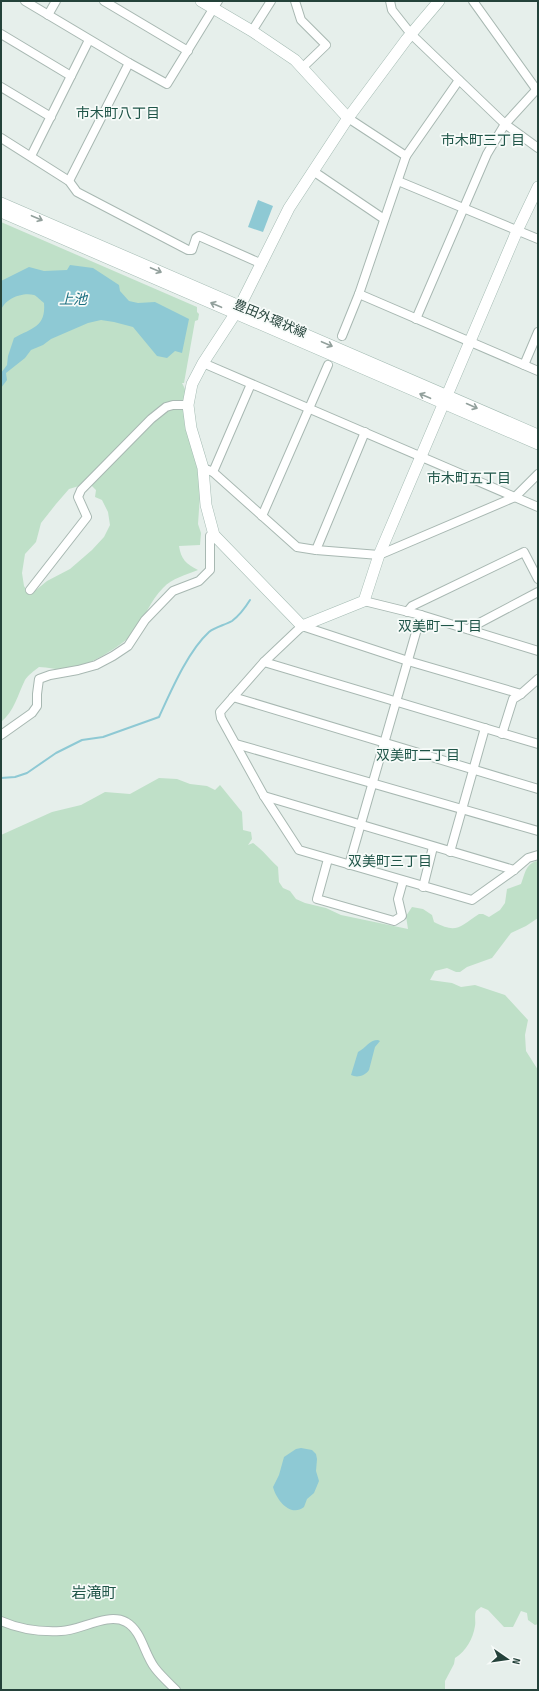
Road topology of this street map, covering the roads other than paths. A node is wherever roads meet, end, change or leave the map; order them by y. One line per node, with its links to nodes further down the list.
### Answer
1 (25, 1): 11 (street)
2 (56, 1): 11 (street)
3 (104, 1): 16 (street)
4 (201, 1): 10 (street)
5 (271, 1): 12 (street)
6 (295, 1): 18 (street)
7 (390, 1): 14 (street)
8 (439, 1): 14 (street)
9 (473, 1): 22 (street)
10 (216, 5): 12 (street); 16 (street)
11 (48, 15): 15 (street)
12 (252, 31): 18 (street)
13 (1, 34): 19 (street)
14 (411, 34): 20 (street); 24 (street)
15 (89, 40): 17 (street); 19 (street)
16 (188, 52): 17 (street)
17 (129, 64): 31 (street)
18 (302, 68): 24 (street)
19 (71, 76): 23 (street)
20 (459, 80): 25 (street); 29 (street)
21 (1, 87): 23 (street)
22 (537, 89): 25 (street)
23 (51, 117): 28 (street)
24 (348, 118): 29 (street); 30 (street)
25 (505, 124): 27 (street); 35 (street)
26 (1, 138): 28 (street)
27 (538, 148)
28 (31, 156): 31 (street)
29 (406, 156): 32 (street)
30 (313, 171): 37 (street); 40 (street)
31 (69, 181): 40 (street)
32 (398, 181): 35 (street); 37 (street)
33 (538, 187): 38 (street)
34 (1, 203): 42 (street, 豊田外環状線, one-way to 42)
35 (463, 209): 38 (street); 43 (street)
36 (1, 212): 42 (street, 豊田外環状線, one-way to 36)
37 (384, 219): 41 (street)
38 (517, 231): 39 (street); 46 (street)
39 (538, 239)
40 (262, 264): 42 (street)
41 (360, 294): 43 (street); 45 (street)
42 (238, 310): 47 (street); 52 (street, 豊田外環状線)
43 (416, 319): 46 (street)
44 (538, 332): 49 (street)
45 (342, 336)
46 (470, 342): 49 (street); 52 (street)
47 (203, 363): 51 (street); 53 (street)
48 (328, 365): 54 (street)
49 (524, 366): 50 (street)
50 (538, 372)
51 (251, 384): 54 (street); 59 (street)
52 (445, 400): 56 (street, 豊田外環状線, one-way to 56); 57 (street, 豊田外環状線); 58 (street)
53 (188, 405): 59 (street); 68 (street)
54 (309, 410): 55 (street); 63 (street)
55 (365, 432): 58 (street); 65 (street)
56 (538, 435)
57 (538, 444)
58 (422, 456): 61 (street); 66 (street)
59 (208, 470): 63 (street); 64 (street)
60 (538, 474): 61 (street)
61 (515, 497): 62 (street); 66 (street)
62 (538, 507)
63 (262, 516): 65 (street)
64 (214, 535): 73 (street); 84 (street)
65 (316, 550): 66 (street)
66 (379, 555): 70 (street)
67 (538, 579): 71 (street)
68 (30, 590)
69 (538, 592): 74 (street)
70 (364, 601): 71 (street); 73 (street)
71 (407, 612): 72 (street)
72 (421, 615): 74 (street); 76 (street)
73 (302, 626): 76 (street); 77 (street)
74 (468, 629): 75 (street)
75 (538, 651)
76 (408, 661): 79 (street); 81 (street)
77 (264, 662): 80 (street); 81 (street)
78 (538, 679): 79 (street)
79 (521, 694): 83 (street)
80 (233, 697): 85 (street); 86 (street)
81 (395, 702): 82 (street); 85 (street)
82 (485, 728): 83 (street); 88 (street)
83 (502, 734): 87 (street)
84 (1, 735)
85 (384, 743): 88 (street); 89 (street)
86 (236, 744): 89 (street); 91 (street)
87 (538, 744)
88 (474, 770): 90 (street); 92 (street)
89 (372, 784): 92 (street); 93 (street)
90 (538, 788)
91 (264, 796): 93 (street); 98 (street)
92 (462, 810): 94 (street); 96 (street)
93 (360, 825): 95 (street); 99 (street)
94 (538, 831)
95 (433, 847): 96 (street); 102 (street)
96 (450, 852): 100 (street)
97 (538, 855): 100 (street)
98 (328, 859): 99 (street); 101 (street)
99 (349, 865): 101 (street)
100 (514, 870): 102 (street)
101 (403, 881): 102 (street)
102 (423, 886)
103 (1, 1621): 104 (street)
104 (176, 1690)

